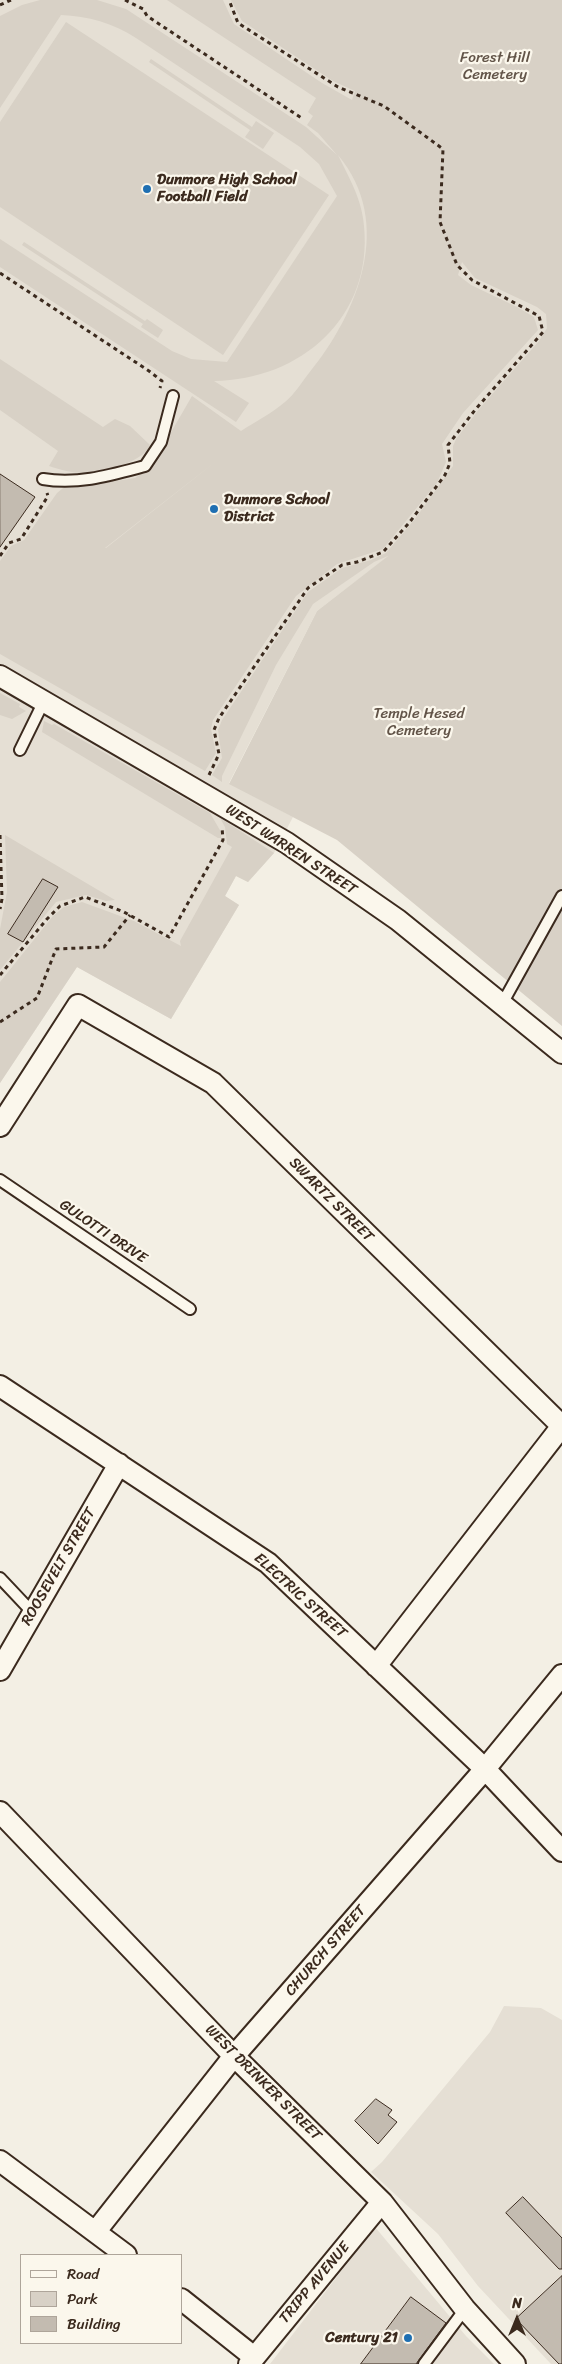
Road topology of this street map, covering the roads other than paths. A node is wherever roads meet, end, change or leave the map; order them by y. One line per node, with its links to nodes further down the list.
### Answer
1 (173, 396): 2 (lane)
2 (44, 479)
3 (0, 676): 4 (street, WEST WARREN STREET)
4 (44, 701): 5 (lane); 7 (street, WEST WARREN STREET)
5 (20, 750)
6 (562, 896): 7 (lane)
7 (502, 1004): 8 (street, WEST WARREN STREET)
8 (562, 1053)
9 (0, 1126): 13 (street, SWARTZ STREET)
10 (0, 1180): 11 (lane, GULOTTI DRIVE)
11 (190, 1309)
12 (0, 1386): 14 (street, ELECTRIC STREET)
13 (562, 1426): 17 (street)
14 (118, 1464): 16 (street, ROOSEVELT STREET); 17 (street, ELECTRIC STREET)
15 (0, 1578): 16 (lane)
16 (33, 1613): 18 (street, ROOSEVELT STREET)
17 (376, 1666): 20 (street, ELECTRIC STREET)
18 (0, 1670)
19 (562, 1675): 20 (street, CHURCH STREET)
20 (486, 1769): 22 (street, ELECTRIC STREET); 23 (street, CHURCH STREET)
21 (0, 1812): 23 (street, WEST DRINKER STREET)
22 (562, 1851)
23 (234, 2056): 25 (street, WEST DRINKER STREET); 26 (street, CHURCH STREET)
24 (0, 2161): 26 (street)
25 (382, 2202): 29 (street, WEST DRINKER STREET); 30 (street, TRIPP AVENUE)
26 (96, 2231): 27 (street)
27 (125, 2254)
28 (182, 2300): 30 (street)
29 (465, 2308): 31 (lane); 32 (street, WEST DRINKER STREET)
30 (252, 2360)
31 (424, 2364)
32 (515, 2364)

